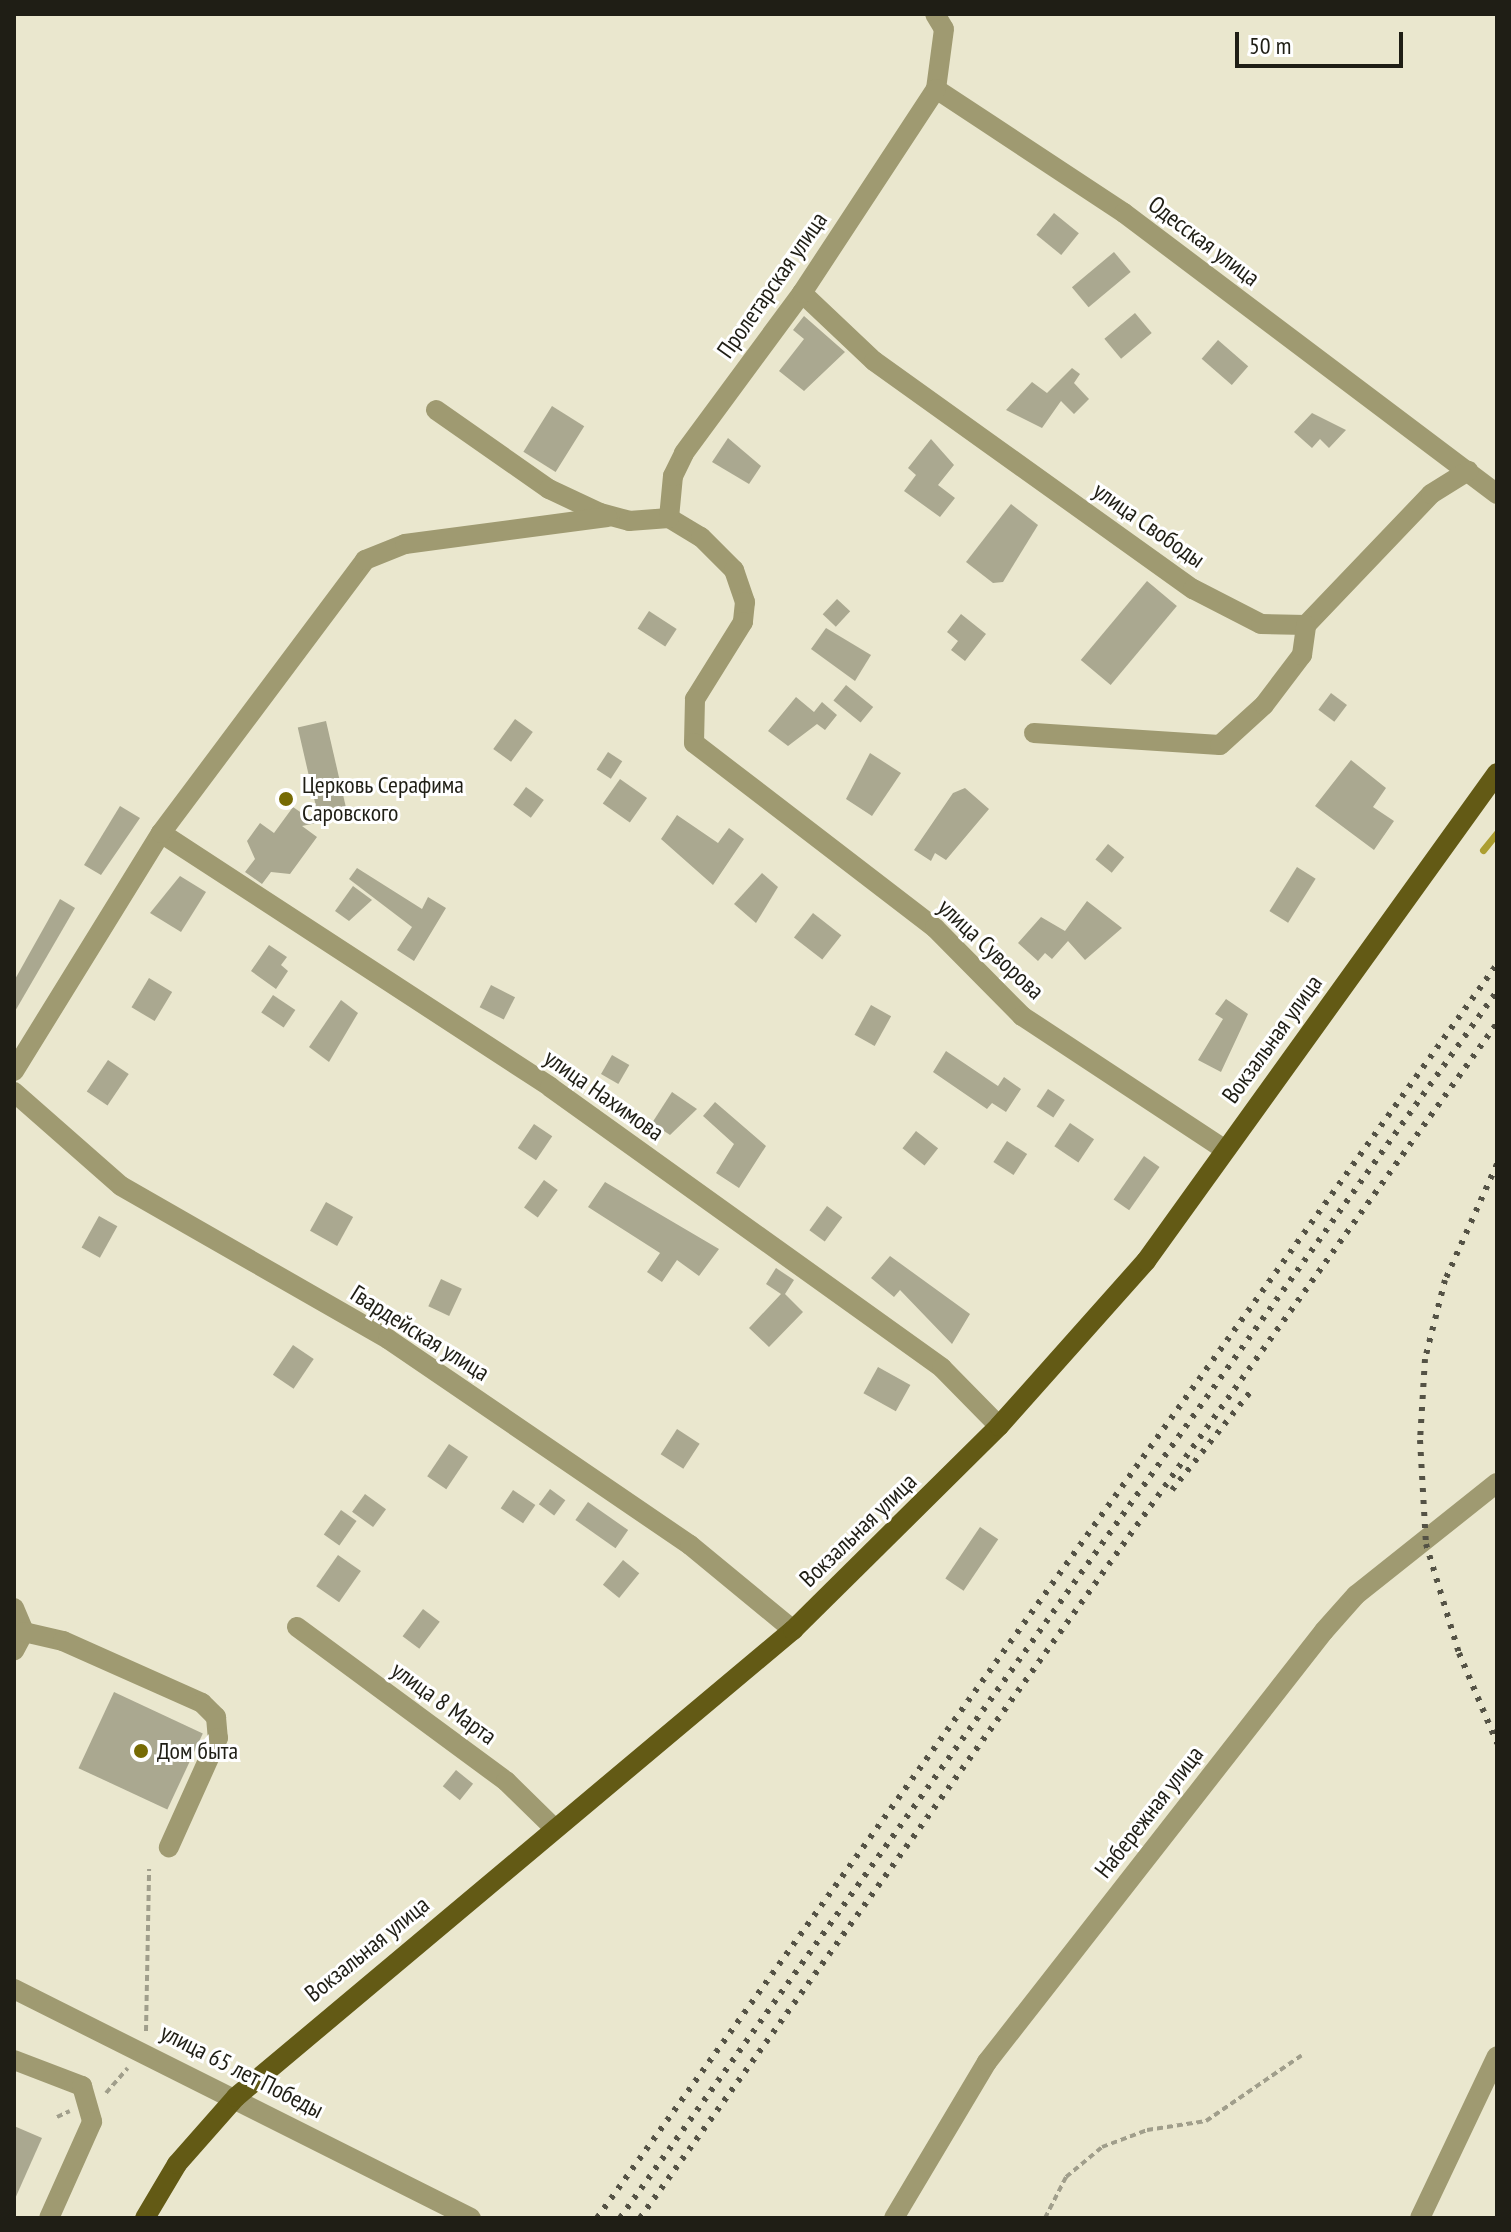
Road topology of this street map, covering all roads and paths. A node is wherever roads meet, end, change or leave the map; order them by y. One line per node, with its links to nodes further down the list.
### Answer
1 (960, 14): 2 (street)
2 (940, 21): 3 (street)
3 (936, 89): 4 (street, Пролетарская улица); 6 (street, Одесская улица)
4 (802, 293): 9 (street, Пролетарская улица); 10 (street, улица Свободы)
5 (436, 410): 8 (street)
6 (1468, 471): 7 (street, Одесская улица); 10 (street)
7 (1497, 494)
8 (612, 516): 9 (street); 13 (street)
9 (669, 518): 16 (street, улица Суворова)
10 (1306, 625): 11 (street)
11 (1034, 733)
12 (1497, 773): 16 (main road, Вокзальная улица)
13 (161, 833): 14 (street); 17 (street, улица Нахимова)
14 (14, 1071)
15 (14, 1092): 21 (street, Гвардейская улица)
16 (1224, 1149): 17 (main road, Вокзальная улица)
17 (999, 1426): 21 (main road, Вокзальная улица)
18 (1497, 1483): 38 (street, Набережная улица)
19 (14, 1608): 22 (street)
20 (297, 1627): 24 (street, улица 8 Марта)
21 (793, 1630): 24 (main road, Вокзальная улица)
22 (24, 1632): 23 (street); 25 (street)
23 (14, 1651)
24 (554, 1828): 32 (main road, Вокзальная улица)
25 (169, 1847)
26 (149, 1869): 28 (path)
27 (14, 1989): 28 (street, улица 65 лет Победы)
28 (139, 2047): 32 (street, улица 65 лет Победы); 33 (path)
29 (1302, 2055): 39 (path)
30 (1497, 2056): 40 (street)
31 (14, 2060): 33 (street)
32 (236, 2097): 36 (main road, Вокзальная улица); 37 (street, улица 65 лет Победы)
33 (87, 2104): 34 (path); 35 (street)
34 (57, 2117)
35 (49, 2218)
36 (145, 2218)
37 (471, 2218)
38 (894, 2218)
39 (1045, 2218)
40 (1420, 2218)

